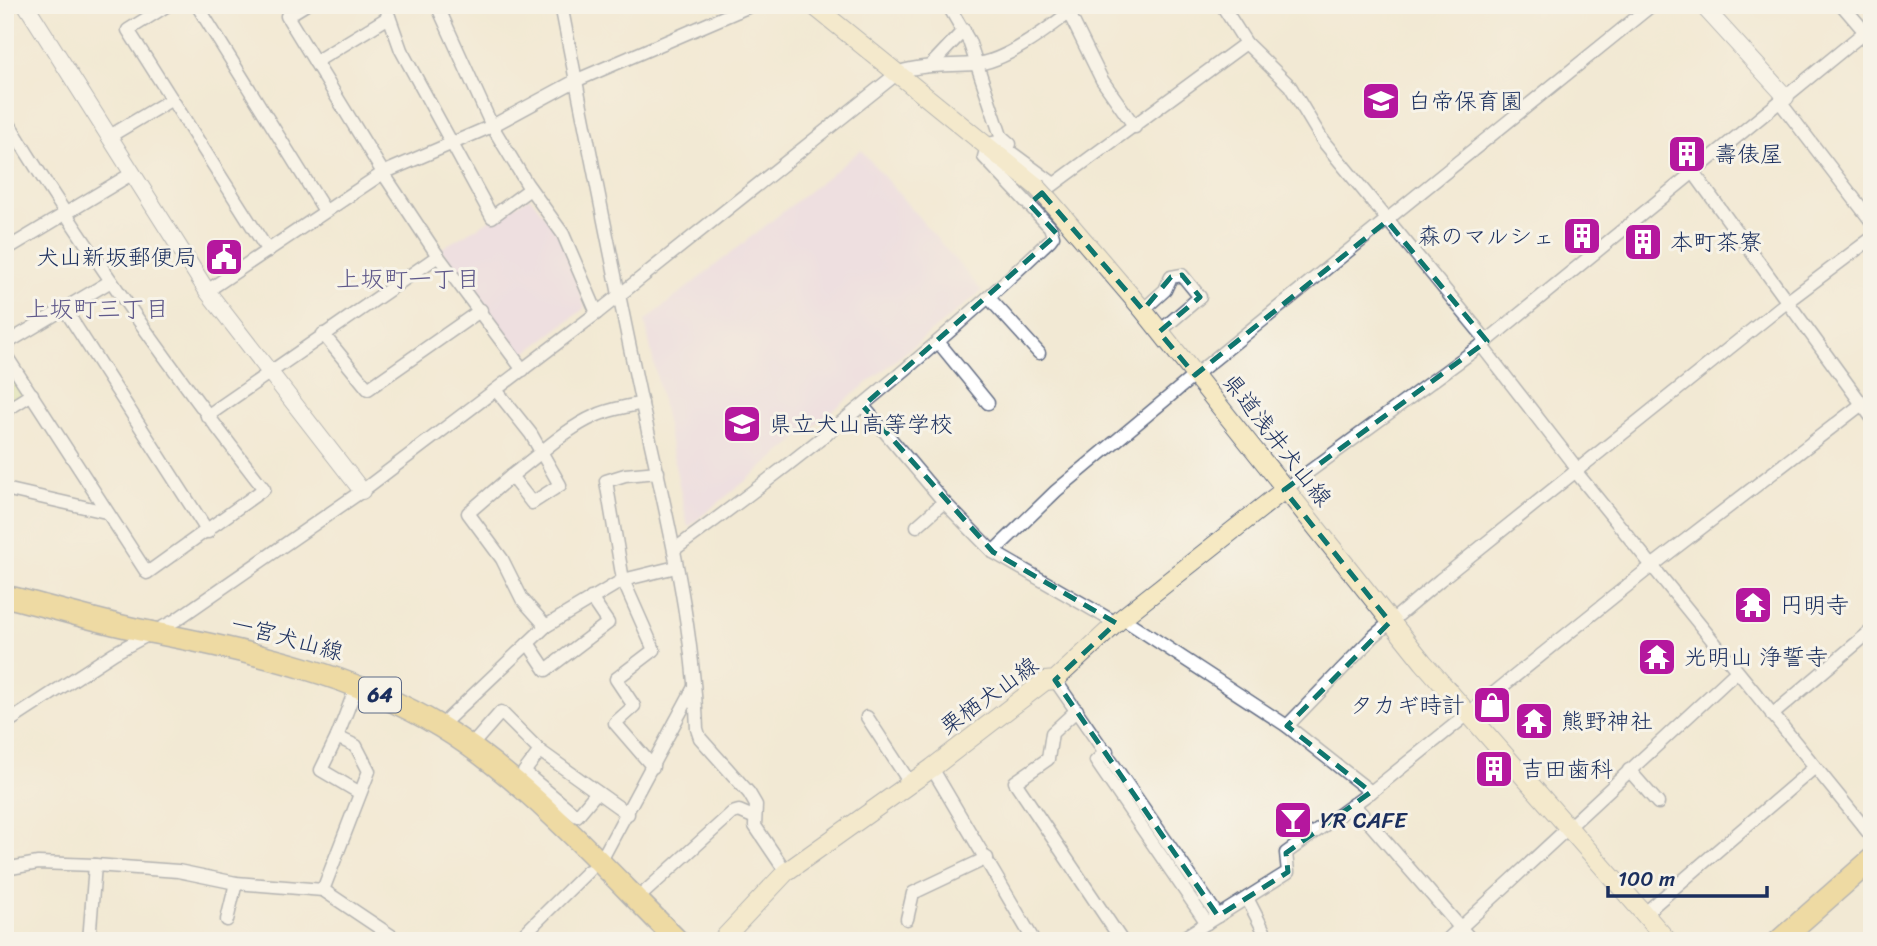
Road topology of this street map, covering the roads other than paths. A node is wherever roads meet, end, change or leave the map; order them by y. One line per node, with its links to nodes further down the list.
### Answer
1 (26, 5): 29 (street)
2 (168, 5): 24 (street)
3 (197, 5): 39 (street)
4 (305, 5): 19 (street)
5 (437, 5): 27 (street)
6 (561, 5): 23 (street)
7 (752, 5): 23 (street)
8 (813, 5): 22 (main road, 県道浅井犬山線)
9 (948, 5): 16 (street)
10 (1222, 5): 18 (street)
11 (1652, 5): 41 (street)
12 (1702, 5): 25 (street)
13 (1842, 5): 17 (street)
14 (1074, 9): 20 (street); 28 (street)
15 (387, 11): 19 (street); 30 (street)
16 (964, 30): 20 (street); 21 (street)
17 (1869, 33): 25 (street)
18 (1246, 43): 28 (street); 41 (street)
19 (315, 62): 34 (street)
20 (975, 64): 21 (street); 32 (street)
21 (931, 65): 22 (street)
22 (899, 72): 31 (main road, 県道浅井犬山線); 49 (street)
23 (575, 81): 27 (street); 49 (street)
24 (172, 99): 29 (street); 45 (street)
25 (1783, 99): 35 (street); 42 (street)
26 (5, 117): 40 (street)
27 (492, 125): 30 (street); 37 (street)
28 (1135, 127): 36 (street)
29 (110, 136): 33 (street)
30 (452, 144): 34 (street); 37 (street)
31 (988, 145): 32 (street); 38 (street); 54 (main road, 県道浅井犬山線, bridge)
32 (1021, 158): 36 (street)
33 (133, 173): 40 (street); 48 (street)
34 (383, 173): 39 (street); 46 (street)
35 (1694, 173): 51 (street); 59 (street)
36 (1054, 184): 38 (street)
37 (530, 189): 55 (street)
38 (1029, 204): 50 (street)
39 (325, 211): 45 (street)
40 (64, 216): 44 (street); 47 (street)
41 (1387, 221): 59 (street); 65 (street)
42 (1872, 222)
43 (1872, 239): 51 (street)
44 (8, 244)
45 (268, 251): 48 (street)
46 (438, 256): 53 (street); 57 (street)
47 (111, 281): 52 (street); 73 (street)
48 (207, 291): 63 (street)
49 (619, 295): 55 (street); 68 (street)
50 (989, 298): 58 (street); 61 (street)
51 (1788, 301): 70 (street); 76 (street)
52 (64, 308): 60 (street); 85 (street)
53 (481, 310): 57 (street); 64 (street)
54 (1143, 310): 56 (main road, 県道浅井犬山線); 56 (street)
55 (597, 313): 64 (street)
56 (1159, 332): 65 (main road, 県道浅井犬山線)
57 (323, 334): 63 (street)
58 (939, 343): 69 (street); 71 (street)
59 (1484, 343): 76 (street); 80 (street)
60 (5, 344)
61 (1039, 353)
62 (5, 354): 67 (street)
63 (270, 370): 73 (street); 81 (street)
64 (523, 370): 66 (street)
65 (1195, 375): 80 (main road, 県道浅井犬山線); 87 (street)
66 (496, 390): 75 (street); 81 (street)
67 (32, 394): 72 (street); 83 (street)
68 (642, 403): 75 (street); 77 (street)
69 (988, 403)
70 (1862, 404): 74 (street); 88 (street)
71 (863, 406): 82 (street); 86 (street)
72 (5, 411)
73 (207, 416): 85 (street)
74 (1872, 418)
75 (542, 454): 78 (street); 78 (street)
76 (1577, 471): 88 (street); 94 (street)
77 (657, 472): 86 (street); 90 (street)
78 (511, 476): 95 (street)
79 (5, 489): 83 (street)
80 (1284, 490): 93 (main road, 栗栖犬山線); 94 (main road, 県道浅井犬山線)
81 (362, 491): 97 (street)
82 (944, 502): 84 (street); 87 (street)
83 (106, 512): 85 (street)
84 (917, 526)
85 (208, 532)
86 (675, 549): 89 (street)
87 (993, 552): 93 (street)
88 (1652, 566): 99 (street); 104 (street)
89 (676, 567): 90 (street); 102 (street)
90 (624, 580): 92 (street); 113 (street)
91 (5, 596): 97 (main road, 一宮犬山線 / 64)
92 (591, 598): 95 (street); 98 (street)
93 (1119, 620): 100 (main road, 栗栖犬山線); 108 (street)
94 (1390, 622): 104 (main road, 県道浅井犬山線); 108 (street)
95 (546, 626): 98 (street)
96 (1872, 630): 105 (street)
97 (154, 633): 101 (main road, 一宮犬山線 / 64); 107 (street)
98 (528, 643): 109 (street)
99 (1736, 672): 105 (street); 116 (street)
100 (1055, 680): 103 (street); 115 (main road, 栗栖犬山線)
101 (357, 685): 109 (main road, 一宮犬山線 / 64); 110 (street)
102 (694, 687): 113 (street); 124 (street)
103 (1077, 710): 141 (street); 149 (street)
104 (1468, 713): 119 (street); 125 (main road, 県道浅井犬山線)
105 (1772, 715): 114 (street)
106 (867, 717): 117 (street)
107 (5, 724)
108 (1287, 726): 119 (street)
109 (442, 728): 111 (main road, 一宮犬山線 / 64)
110 (337, 737): 120 (street); 120 (street)
111 (471, 746): 112 (street); 137 (main road, 一宮犬山線 / 64)
112 (540, 751): 118 (street); 118 (street)
113 (653, 767): 123 (street)
114 (1815, 767): 126 (street); 138 (street)
115 (932, 768): 117 (main road, 栗栖犬山線); 128 (street)
116 (1629, 770): 121 (street); 125 (street)
117 (910, 783): 133 (main road, 栗栖犬山線)
118 (597, 792): 123 (street)
119 (1371, 792): 122 (street)
120 (360, 793): 135 (street)
121 (1658, 803)
122 (1353, 804): 136 (street); 142 (street)
123 (628, 814): 127 (street)
124 (753, 817): 133 (street); 137 (street)
125 (1569, 825): 138 (main road, 県道浅井犬山線); 142 (street)
126 (1872, 837)
127 (604, 855)
128 (987, 858): 139 (street); 148 (street)
129 (1872, 859): 155 (main road)
130 (95, 865): 131 (street); 134 (street); 143 (street)
131 (5, 869)
132 (588, 871): 145 (street)
133 (786, 872): 147 (main road, 栗栖犬山線)
134 (236, 883): 135 (street); 140 (street)
135 (323, 890): 144 (street)
136 (1247, 898): 141 (street); 151 (street)
137 (636, 900): 146 (main road, 一宮犬山線 / 64)
138 (1645, 913): 154 (main road, 県道浅井犬山線)
139 (907, 919)
140 (226, 920)
141 (1212, 920): 150 (street)
142 (1460, 928): 152 (street); 153 (street)
143 (89, 941)
144 (399, 941)
145 (517, 941)
146 (678, 941)
147 (721, 941)
148 (1034, 941)
149 (1122, 941)
150 (1178, 941)
151 (1269, 941)
152 (1446, 941)
153 (1472, 941)
154 (1668, 941)
155 (1779, 941)

